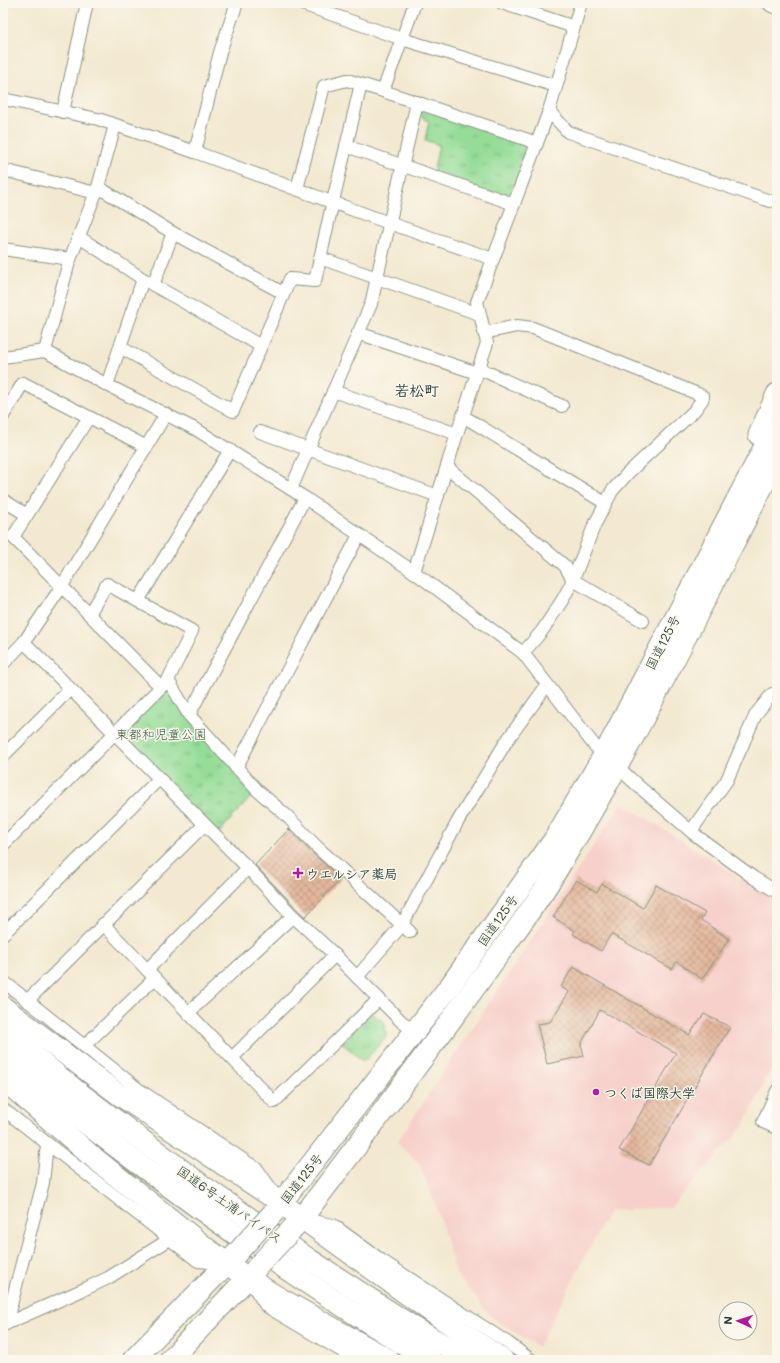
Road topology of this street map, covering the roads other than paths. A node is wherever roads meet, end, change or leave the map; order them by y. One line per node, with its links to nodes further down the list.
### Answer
1 (87, 3): 17 (street)
2 (237, 3): 21 (street)
3 (299, 3): 10 (street)
4 (415, 3): 10 (street)
5 (502, 3): 9 (street)
6 (581, 3): 9 (street)
7 (772, 3): 8 (main road)
8 (777, 5)
9 (574, 28): 12 (street)
10 (402, 39): 12 (street); 13 (street)
11 (361, 84): 13 (street); 20 (street); 24 (street)
12 (556, 86): 16 (street)
13 (383, 91): 15 (street)
14 (3, 99): 17 (street)
15 (417, 102): 19 (street); 22 (street)
16 (549, 111): 19 (street); 27 (street)
17 (63, 112): 18 (street)
18 (115, 125): 21 (street); 25 (street)
19 (537, 143): 28 (street)
20 (346, 146): 22 (street); 26 (street)
21 (195, 152): 24 (street)
22 (403, 166): 28 (street); 29 (street)
23 (3, 170): 25 (street)
24 (297, 188): 26 (street)
25 (97, 190): 30 (street); 31 (street)
26 (333, 201): 29 (street); 33 (street)
27 (770, 201)
28 (514, 204): 35 (street)
29 (389, 223): 35 (street); 36 (street)
30 (173, 233): 37 (street); 38 (street)
31 (79, 237): 34 (street); 37 (street)
32 (3, 249): 34 (street)
33 (320, 258): 36 (street); 38 (street)
34 (70, 259): 44 (street)
35 (493, 259): 39 (street)
36 (376, 278): 39 (street); 40 (street)
37 (148, 282): 42 (street); 43 (street)
38 (283, 293): 42 (street)
39 (479, 314): 41 (street)
40 (358, 333): 46 (street); 48 (street)
41 (484, 333): 46 (street); 67 (street)
42 (261, 346): 43 (street)
43 (120, 347): 47 (street)
44 (45, 351): 45 (street); 47 (street)
45 (3, 357)
46 (477, 371): 50 (street); 53 (street)
47 (107, 385): 51 (street)
48 (334, 391): 57 (street); 59 (street)
49 (777, 394): 74 (highway)
50 (562, 406)
51 (166, 414): 58 (street); 60 (street)
52 (3, 416): 54 (street)
53 (463, 416): 57 (street); 67 (street)
54 (89, 417): 58 (street); 69 (street)
55 (777, 423): 74 (highway, 国道125号)
56 (260, 432): 59 (street)
57 (457, 434): 62 (street)
58 (147, 447): 73 (street)
59 (308, 449): 64 (street); 65 (street)
60 (230, 450): 64 (street); 75 (street)
61 (777, 458): 76 (highway, 国道125号)
62 (447, 467): 65 (street); 72 (street)
63 (777, 478): 76 (highway)
64 (291, 489): 66 (street)
65 (438, 496): 71 (street)
66 (305, 498): 70 (street); 86 (street)
67 (605, 503): 72 (street)
68 (6, 504): 69 (street)
69 (27, 515): 73 (street)
70 (359, 535): 71 (street); 90 (street)
71 (414, 572): 80 (street)
72 (573, 580): 78 (street); 80 (street)
73 (62, 586): 77 (street); 79 (street)
74 (688, 593): 89 (highway, 国道125号)
75 (138, 602): 77 (street); 82 (street)
76 (698, 612): 89 (highway, 国道125号)
77 (89, 614): 82 (street)
78 (643, 621)
79 (24, 642): 81 (street); 84 (street)
80 (523, 653): 83 (street)
81 (3, 664)
82 (164, 683): 86 (street); 87 (street)
83 (547, 685): 89 (street); 99 (street)
84 (70, 689): 87 (street); 88 (street)
85 (777, 696): 93 (street)
86 (189, 715): 90 (street)
87 (114, 734): 91 (street); 94 (street)
88 (3, 756)
89 (611, 761): 93 (street); 110 (highway, 国道125号); 111 (highway, 国道125号)
90 (236, 768): 99 (street)
91 (159, 779): 92 (street); 100 (street)
92 (204, 825): 95 (street); 98 (street)
93 (691, 831): 96 (street)
94 (3, 845)
95 (248, 868): 97 (street); 102 (street)
96 (777, 892)
97 (293, 916): 101 (street); 108 (street)
98 (103, 924): 102 (street); 106 (street)
99 (406, 929): 103 (street)
100 (3, 934)
101 (335, 955): 103 (street); 114 (street)
102 (151, 974): 108 (street); 112 (street)
103 (357, 977): 105 (street)
104 (3, 981): 106 (street)
105 (379, 999): 110 (street); 114 (street)
106 (27, 1001): 112 (street)
107 (3, 1007): 120 (highway)
108 (188, 1013): 114 (street)
109 (3, 1031): 132 (highway, 国道6号土浦バイパス)
110 (415, 1031): 111 (street); 120 (highway, 国道125号)
111 (434, 1044): 121 (highway, 国道125号)
112 (84, 1046): 120 (street)
113 (3, 1057): 131 (highway, 国道6号土浦バイパス)
114 (232, 1058)
115 (3, 1079): 123 (highway)
116 (777, 1092): 118 (street)
117 (3, 1109): 119 (street)
118 (777, 1128)
119 (47, 1144): 122 (street); 126 (street)
120 (278, 1208): 121 (highway); 123 (highway, 国道125号, bridge)
121 (298, 1222): 124 (highway, 国道125号, bridge); 133 (highway); 134 (street)
122 (170, 1239): 123 (street); 126 (street)
123 (231, 1259): 124 (highway); 127 (highway, 国道125号)
124 (252, 1273): 125 (highway); 128 (highway, 国道125号)
125 (308, 1323): 129 (street); 130 (highway)
126 (5, 1325)
127 (133, 1360)
128 (170, 1360)
129 (357, 1360)
130 (389, 1360)
131 (430, 1360)
132 (469, 1360)
133 (503, 1360)
134 (532, 1360)

